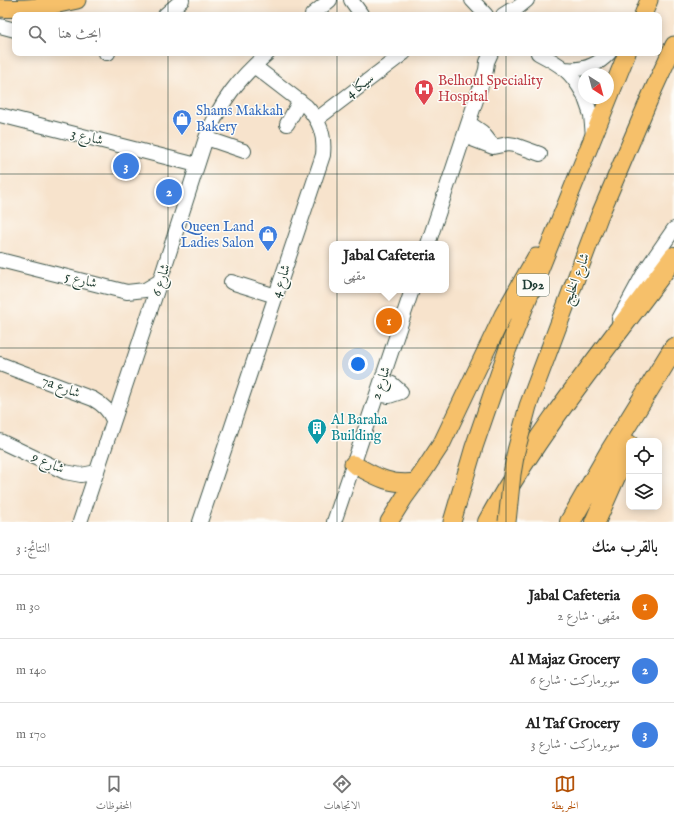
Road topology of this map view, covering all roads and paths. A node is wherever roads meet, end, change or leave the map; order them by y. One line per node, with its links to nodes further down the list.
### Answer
1 (77, 0): 5 (main road)
2 (182, 0): 7 (street)
3 (330, 0): 8 (street)
4 (351, 0): 9 (street)
5 (0, 8)
6 (518, 8): 10 (street)
7 (168, 12)
8 (316, 12)
9 (360, 12)
10 (508, 12)
11 (0, 26): 12 (street)
12 (12, 29)
13 (674, 45): 66 (main road, شارع الخليج / D92, bridge)
14 (265, 56): 21 (street, شارع 6)
15 (400, 56): 28 (street, 4 سيكا)
16 (490, 56): 23 (street)
17 (499, 56): 23 (street)
18 (544, 56): 22 (street)
19 (605, 56): 22 (street)
20 (627, 56): 33 (main road, D92)
21 (254, 66): 25 (street, شارع 4); 34 (street, شارع 6)
22 (565, 69): 24 (street)
23 (486, 70): 32 (street)
24 (578, 84)
25 (300, 101): 28 (street, شارع 4); 30 (street)
26 (587, 104): 33 (street)
27 (0, 115): 29 (street, شارع 3)
28 (317, 119): 46 (street, شارع 4)
29 (19, 120): 31 (street); 37 (street, شارع 3)
30 (287, 124)
31 (0, 128)
32 (467, 129): 36 (street); 40 (street)
33 (594, 136): 38 (main road, D92)
34 (206, 138): 35 (street); 37 (street, شارع 6)
35 (244, 151)
36 (540, 154)
37 (198, 165): 43 (street, شارع 6)
38 (558, 225): 59 (main road); 64 (main road, D92)
39 (674, 230): 48 (street)
40 (429, 241)
41 (674, 257): 48 (highway)
42 (0, 260): 43 (street, شارع 5)
43 (160, 281): 53 (street, شارع 6)
44 (231, 282): 46 (street)
45 (411, 293): 51 (street, شارع 2)
46 (276, 296): 61 (street, شارع 4)
47 (674, 348): 67 (highway)
48 (604, 350): 65 (highway)
49 (674, 353): 54 (highway)
50 (0, 364): 53 (street, 7a شارع)
51 (382, 380): 52 (street, شارع 2); 52 (street)
52 (377, 394): 57 (street, شارع 2)
53 (113, 420): 58 (street, شارع 6)
54 (632, 438)
55 (0, 441): 58 (street, شارع 9)
56 (626, 452): 68 (highway)
57 (353, 464): 59 (main road); 62 (street, شارع 2)
58 (98, 472): 60 (street, شارع 6)
59 (416, 482): 63 (main road)
60 (80, 522)
61 (200, 522)
62 (334, 522)
63 (389, 522)
64 (452, 522)
65 (488, 522)
66 (507, 522)
67 (570, 522)
68 (595, 522)

